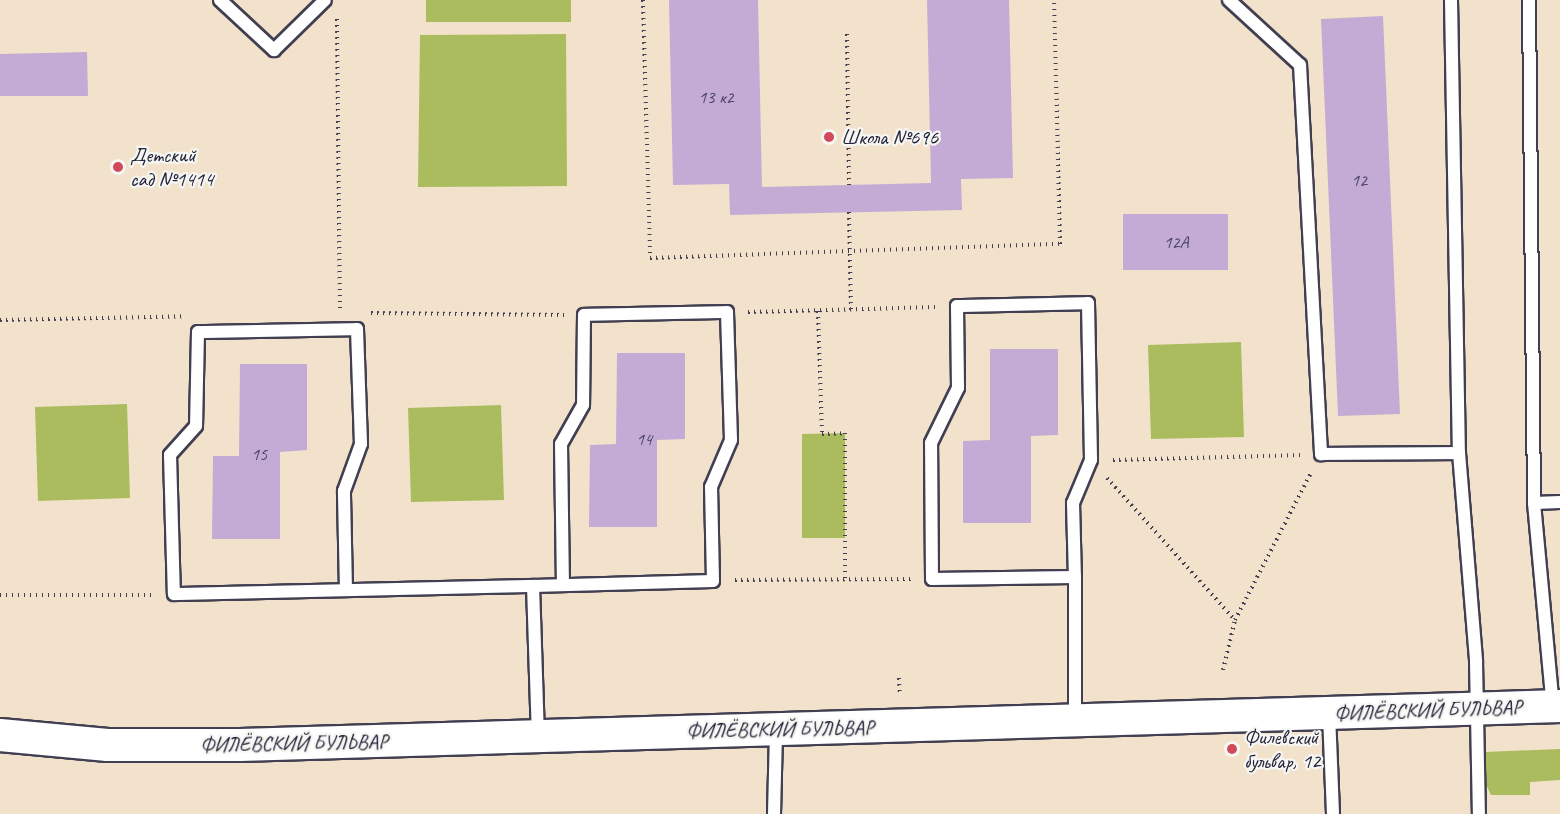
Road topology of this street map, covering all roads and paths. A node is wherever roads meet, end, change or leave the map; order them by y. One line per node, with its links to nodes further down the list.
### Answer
1 (220, 0): 2 (lane)
2 (325, 0)
3 (643, 0): 12 (path)
4 (1054, 0): 12 (path)
5 (1229, 0): 23 (lane)
6 (1451, 0): 22 (lane)
7 (1529, 0): 26 (lane)
8 (337, 12): 17 (path)
9 (848, 34): 10 (path)
10 (849, 185)
11 (849, 212): 12 (path)
12 (849, 252): 15 (path)
13 (957, 306): 15 (path); 24 (lane); 29 (lane)
14 (818, 311): 15 (path); 16 (path); 28 (path)
15 (851, 311)
16 (727, 312): 19 (lane); 30 (lane)
17 (340, 313)
18 (363, 313): 19 (path)
19 (584, 315): 31 (lane)
20 (188, 316): 21 (path)
21 (0, 320)
22 (1459, 453): 23 (lane); 41 (lane)
23 (1321, 454): 24 (path); 36 (path)
24 (1091, 460): 27 (lane); 36 (path)
25 (1560, 502): 26 (lane)
26 (1534, 503): 40 (lane)
27 (1075, 577): 29 (lane); 43 (lane)
28 (845, 579): 29 (path); 30 (path)
29 (932, 579)
30 (713, 581): 31 (lane)
31 (563, 584): 32 (lane)
32 (533, 586): 33 (lane); 46 (lane)
33 (346, 590): 34 (lane); 34 (lane)
34 (174, 594): 35 (path)
35 (0, 595)
36 (1235, 620): 37 (path)
37 (1223, 670)
38 (899, 678): 39 (path)
39 (900, 702)
40 (1556, 706): 41 (street, ФИЛЁВСКИЙ БУЛЬВАР)
41 (1478, 709): 42 (street, ФИЛЁВСКИЙ БУЛЬВАР); 49 (lane)
42 (1329, 714): 43 (street, ФИЛЁВСКИЙ БУЛЬВАР); 48 (lane)
43 (1076, 720): 44 (street, ФИЛЁВСКИЙ БУЛЬВАР)
44 (776, 729): 46 (street, ФИЛЁВСКИЙ БУЛЬВАР); 47 (lane)
45 (0, 735): 46 (street, ФИЛЁВСКИЙ БУЛЬВАР)
46 (538, 735)
47 (774, 814)
48 (1333, 814)
49 (1479, 814)

